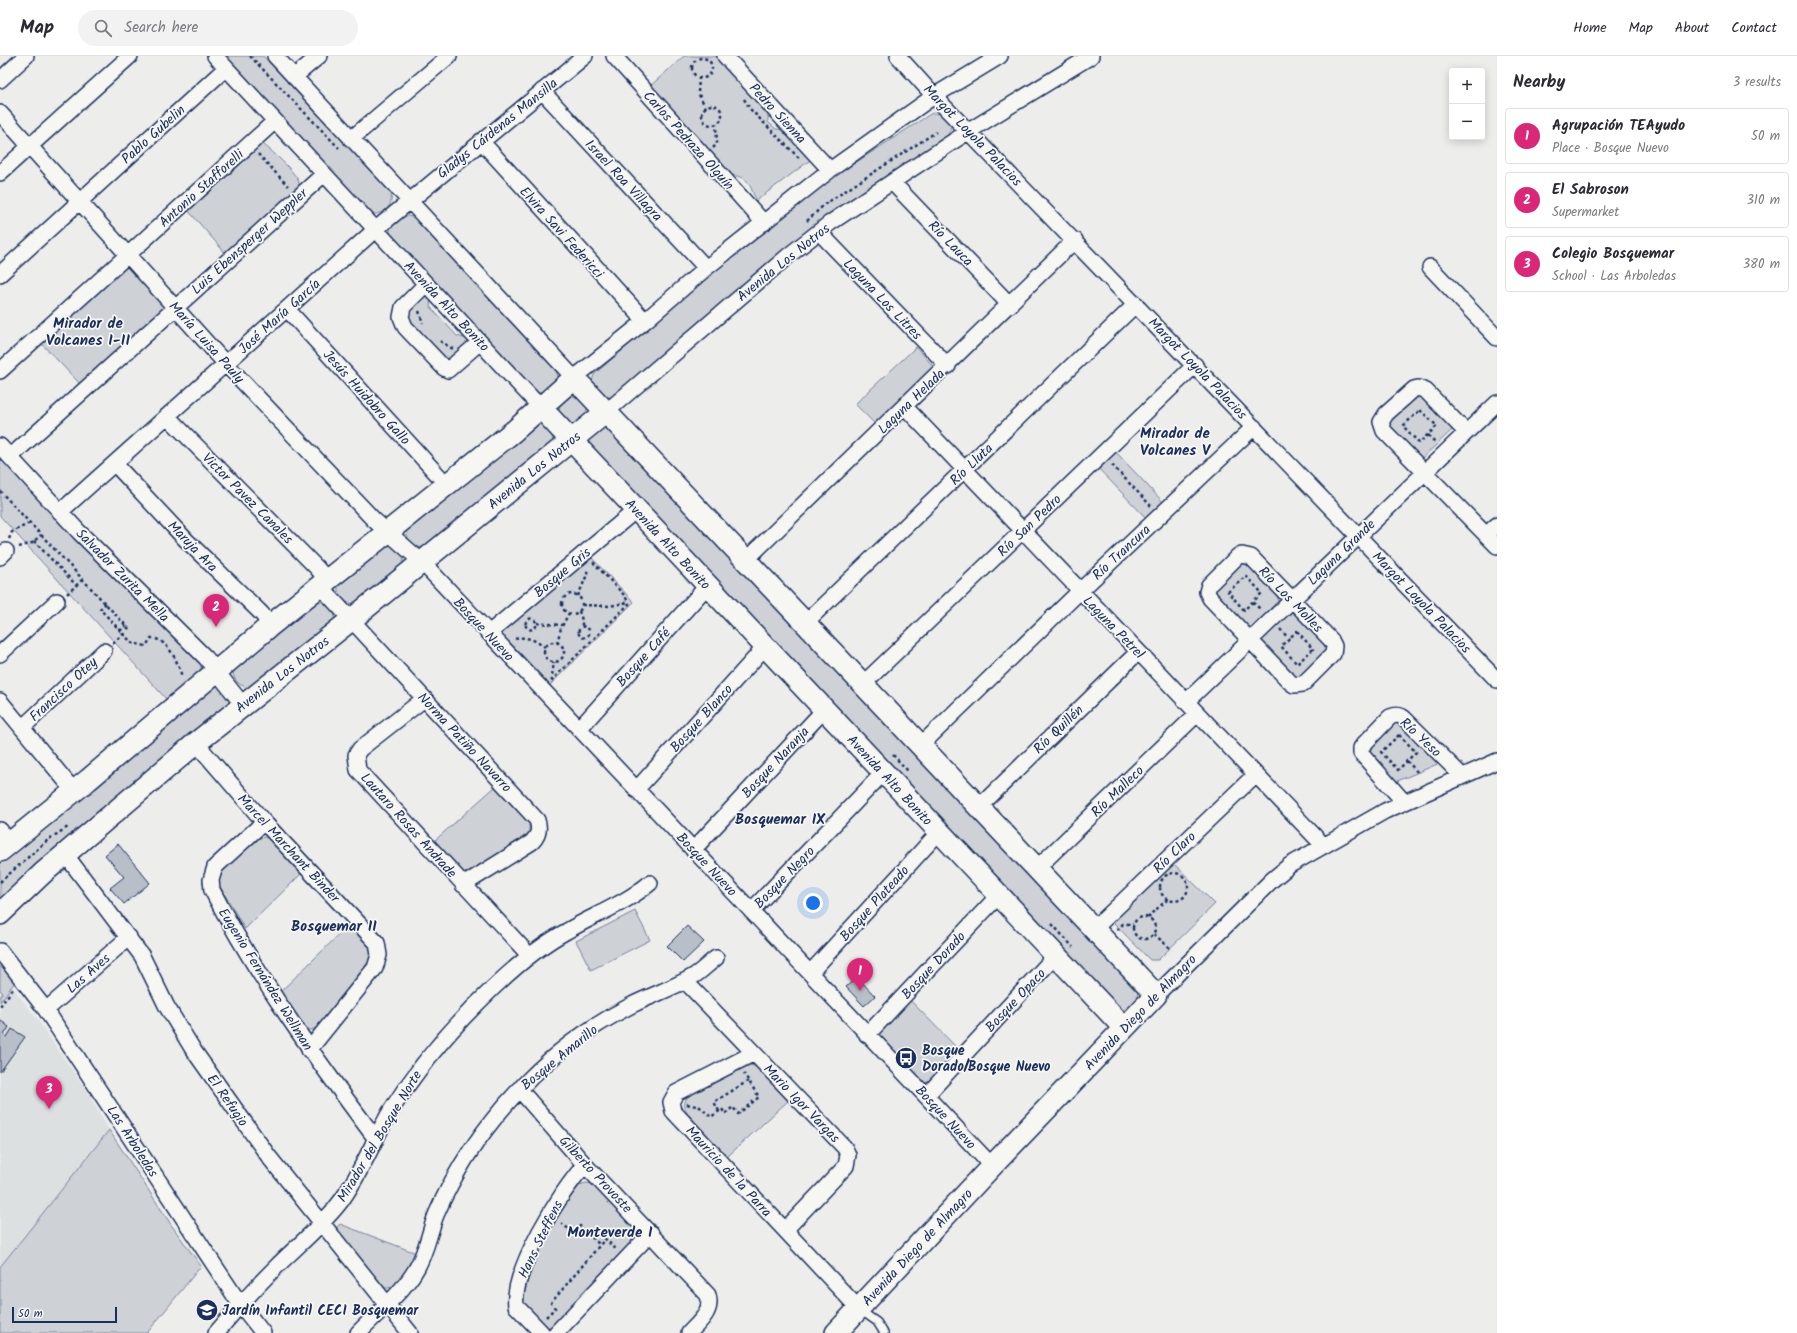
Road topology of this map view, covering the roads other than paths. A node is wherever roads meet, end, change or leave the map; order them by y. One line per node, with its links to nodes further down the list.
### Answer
1 (26, 56): 15 (street)
2 (130, 56): 23 (street)
3 (215, 56): 13 (street, Avenida Alto Bonito)
4 (275, 56): 14 (street)
5 (319, 56): 14 (street)
6 (449, 56): 21 (street)
7 (585, 56): 16 (street, Gladys Cárdenas Mansilla)
8 (614, 56): 30 (street, Carlos Pedraza Olguín)
9 (725, 56): 24 (street, Pedro Sienna)
10 (898, 56): 17 (street, Margot Loyola Palacios)
11 (1000, 56): 17 (street)
12 (1091, 56): 20 (street, Avenida Los Notros)
13 (226, 68): 19 (street, Avenida Alto Bonito); 28 (street, Pablo Gubelin)
14 (294, 77): 21 (street)
15 (0, 80)
16 (542, 91): 22 (street, Gladys Cárdenas Mansilla); 36 (street, Israel Roa Villagra)
17 (934, 96): 20 (street, Margot Loyola Palacios); 24 (street)
18 (0, 113): 23 (street, María Luisa Pauly)
19 (274, 121): 26 (street, Avenida Alto Bonito); 34 (street, Antonio Stafforelli)
20 (969, 131): 27 (street, Avenida Los Notros); 33 (street, Margot Loyola Palacios)
21 (351, 139): 29 (street)
22 (481, 141): 29 (street, Gladys Cárdenas Mansilla); 43 (street, Elvira Savi Federicci)
23 (29, 147): 25 (street); 28 (street, María Luisa Pauly)
24 (830, 170): 30 (street)
25 (0, 173)
26 (324, 174): 31 (street, Avenida Alto Bonito); 41 (street, Luis Ebensperger Weppler)
27 (892, 182): 32 (street, Avenida Los Notros); 40 (street, Río Lauca)
28 (80, 201): 34 (street, María Luisa Pauly); 37 (street, Pablo Gubelin)
29 (409, 201): 31 (street, José María García); 50 (street)
30 (764, 223): 36 (street)
31 (376, 229): 38 (street, Avenida Alto Bonito); 42 (street, José María García)
32 (819, 232): 47 (street, Laguna Los Litres); 54 (street, Avenida Los Notros)
33 (1075, 240): 39 (street, Margot Loyola Palacios); 40 (street, Laguna Helada)
34 (127, 255): 41 (street, María Luisa Pauly); 49 (street, Antonio Stafforelli)
35 (1430, 267): 44 (street)
36 (706, 268): 43 (street)
37 (0, 274)
38 (426, 284): 45 (street, Avenida Alto Bonito); 45 (street)
39 (1136, 304): 48 (street, Margot Loyola Palacios); 61 (street, Río Lluta)
40 (1010, 305): 47 (street, Laguna Helada)
41 (175, 307): 46 (street, María Luisa Pauly); 59 (street, Luis Ebensperger Weppler)
42 (287, 309): 46 (street, José María García); 63 (street, Jesús Huidobro Gallo)
43 (645, 321): 50 (street)
44 (1497, 338)
45 (480, 342): 53 (street, Avenida Alto Bonito)
46 (225, 363): 55 (street, José María García); 68 (street, María Luisa Pauly)
47 (948, 366): 52 (street, Laguna Helada)
48 (1195, 366): 56 (street, Margot Loyola Palacios); 67 (street, Río San Pedro)
49 (0, 371)
50 (574, 378): 53 (street); 54 (street)
51 (1497, 403): 57 (street, Laguna Grande)
52 (905, 407): 61 (street, Laguna Petrel); 71 (street, Laguna Helada)
53 (541, 408): 58 (street, Avenida Alto Bonito); 63 (street)
54 (606, 412): 58 (street, Avenida Los Notros); 71 (street)
55 (167, 416): 60 (street, José María García); 73 (street, Victor Pavez Canales)
56 (1254, 427): 69 (street, Margot Loyola Palacios); 75 (street, Río Trancura)
57 (1466, 432): 62 (street, Laguna Grande); 62 (street)
58 (571, 441): 64 (street, Avenida Alto Bonito); 72 (street, Avenida Los Notros)
59 (5, 452): 65 (street, Salvador Zurita Mella)
60 (115, 464): 65 (street, José María García); 80 (street, Maruja Ara)
61 (965, 470): 67 (street, Laguna Petrel); 79 (street, Río Lluta)
62 (1425, 472): 66 (street); 69 (street, Laguna Grande)
63 (447, 485): 68 (street)
64 (636, 510): 74 (street, Avenida Alto Bonito); 81 (street, Bosque Gris)
65 (60, 512): 87 (street, Salvador Zurita Mella)
66 (1492, 530): 70 (street)
67 (1023, 531): 75 (street, Laguna Petrel); 89 (street, Río San Pedro)
68 (388, 532): 72 (street, María Luisa Pauly); 73 (street)
69 (1358, 536): 77 (street, Laguna Grande); 88 (street, Margot Loyola Palacios)
70 (1497, 546)
71 (746, 560): 79 (street)
72 (422, 562): 78 (street, Avenida Los Notros); 81 (street, Bosque Nuevo)
73 (323, 583): 78 (street, Norma Patiño Navarro); 80 (street)
74 (707, 586): 83 (street, Avenida Alto Bonito); 97 (street, Bosque Café)
75 (1080, 591): 85 (street, Laguna Petrel); 99 (street, Río Trancura)
76 (62, 598): 86 (street)
77 (1292, 600): 82 (street, Laguna Grande); 82 (street, Río Los Molles); 82 (street, Río Los Molles)
78 (351, 620): 90 (street, Norma Patiño Navarro); 93 (street, Avenida Los Notros)
79 (805, 623): 89 (street)
80 (271, 626): 87 (street)
81 (489, 633): 97 (street, Bosque Nuevo)
82 (1250, 641): 92 (street, Laguna Grande)
83 (765, 647): 94 (street, Avenida Alto Bonito); 104 (street, Bosque Blanco)
84 (104, 651): 96 (street, Francisco Otey)
85 (1138, 652): 92 (street, Laguna Petrel); 107 (street, Río Quillén)
86 (0, 654)
87 (216, 671): 93 (street, Salvador Zurita Mella); 105 (street)
88 (1497, 680)
89 (863, 684): 99 (street)
90 (424, 699): 116 (street, Lautaro Rosas Andrade); 116 (street, Norma Patiño Navarro)
91 (0, 701): 96 (street)
92 (1186, 702): 95 (street, Laguna Petrel)
93 (243, 705): 98 (street, Avenida Los Notros)
94 (824, 710): 101 (street, Avenida Alto Bonito); 112 (street, Bosque Naranja)
95 (1197, 714): 102 (street, Laguna Petrel); 114 (street, Río Malleco)
96 (22, 728): 105 (street)
97 (579, 729): 104 (street, Bosque Nuevo)
98 (196, 743): 108 (street, Marcel Marchant Binder); 113 (street, Avenida Los Notros)
99 (921, 745): 107 (street)
100 (1497, 761): 103 (street, Avenida Diego de Almagro)
101 (883, 773): 109 (street, Avenida Alto Bonito); 118 (street, Bosque Negro)
102 (1255, 775): 111 (street, Laguna Petrel); 120 (street, Río Claro)
103 (1462, 776): 106 (street, Avenida Diego de Almagro); 106 (street, Río Yeso)
104 (636, 790): 112 (street, Bosque Nuevo)
105 (74, 791): 110 (street)
106 (1404, 802): 111 (street, Avenida Diego de Almagro)
107 (979, 807): 114 (street)
108 (264, 822): 132 (street, Eugenio Fernández Wellman); 132 (street, Marcel Marchant Binder)
109 (939, 832): 117 (street, Avenida Alto Bonito); 126 (street, Bosque Plateado)
110 (3, 841)
111 (1324, 846): 128 (street, Avenida Diego de Almagro)
112 (693, 850): 118 (street, Bosque Nuevo)
113 (65, 854): 119 (street, Avenida Los Notros); 121 (street, El Refugio)
114 (1037, 868): 120 (street)
115 (650, 883): 123 (street, Mirador del Bosque Norte)
116 (463, 885): 123 (street, Lautaro Rosas Andrade)
117 (999, 895): 124 (street, Avenida Alto Bonito); 131 (street, Bosque Dorado)
118 (751, 911): 126 (street, Bosque Nuevo)
119 (0, 914)
120 (1094, 929): 128 (street)
121 (129, 937): 129 (street, Las Aves); 139 (street, El Refugio)
122 (0, 951): 129 (street, Las Arboledas)
123 (529, 955): 136 (street, Mirador del Bosque Norte)
124 (1056, 955): 130 (street, Avenida Alto Bonito); 135 (street, Bosque Opaco)
125 (716, 958): 127 (street, Bosque Amarillo)
126 (810, 973): 131 (street, Bosque Nuevo)
127 (685, 981): 133 (street, Mario Igor Vargas); 134 (street, Bosque Amarillo)
128 (1156, 995): 130 (street, Avenida Diego de Almagro)
129 (46, 1010): 142 (street, Las Arboledas)
130 (1124, 1028): 138 (street, Avenida Diego de Almagro)
131 (867, 1035): 135 (street, Bosque Nuevo)
132 (309, 1050): 136 (street, Eugenio Fernández Wellman)
133 (754, 1053): 140 (street, Mario Igor Vargas); 140 (street, Mauricio de la Parra)
134 (519, 1089): 137 (street, Gilberto Provoste); 143 (street, Bosque Amarillo)
135 (926, 1096): 138 (street, Bosque Nuevo)
136 (376, 1139): 139 (street, Mirador del Bosque Norte)
137 (585, 1165): 141 (street, Gilberto Provoste); 145 (street, Hans Steffens)
138 (992, 1166): 144 (street, Avenida Diego de Almagro)
139 (322, 1225): 142 (street, Mirador del Bosque Norte); 143 (street, El Refugio)
140 (785, 1230): 144 (street, Mauricio de la Parra)
141 (651, 1233): 150 (street); 151 (street, Gilberto Provoste)
142 (240, 1304): 146 (street, Mirador del Bosque Norte); 147 (street, Las Arboledas)
143 (386, 1304): 148 (street, Bosque Amarillo); 149 (street, El Refugio)
144 (859, 1309): 152 (street, Avenida Diego de Almagro); 153 (lane)
145 (539, 1330)
146 (216, 1333)
147 (263, 1333)
148 (358, 1333)
149 (410, 1333)
150 (556, 1333)
151 (689, 1333)
152 (836, 1333)
153 (884, 1333)

